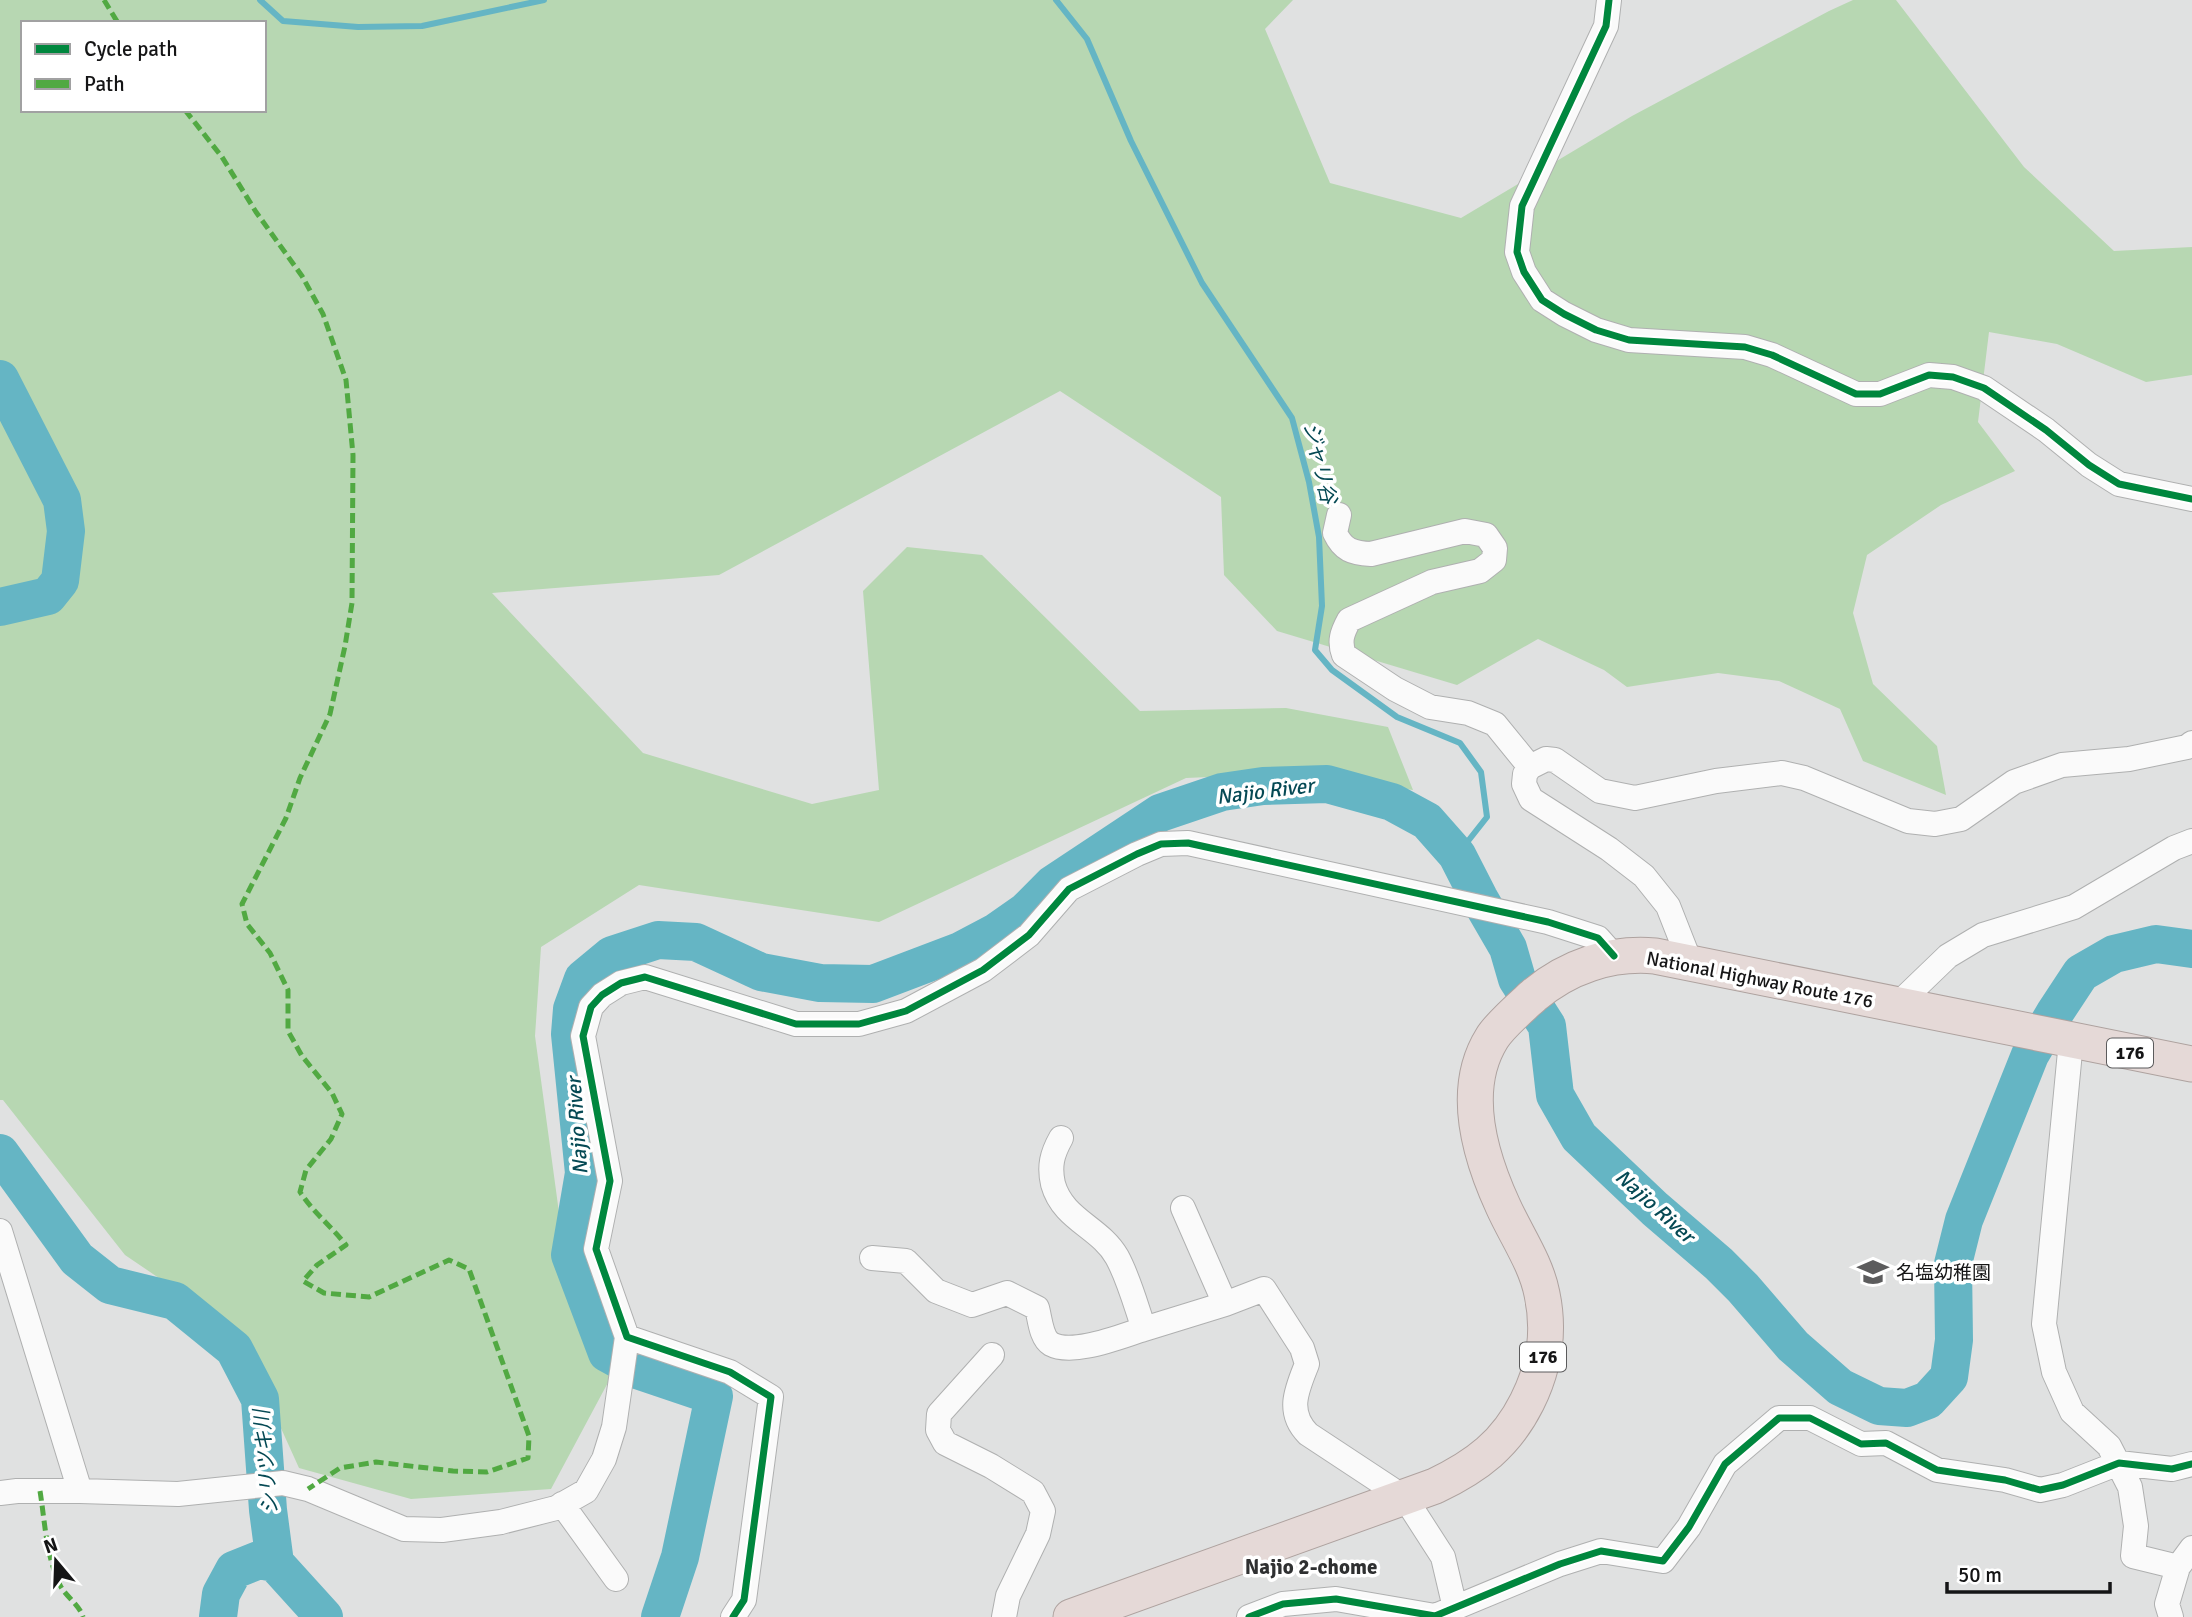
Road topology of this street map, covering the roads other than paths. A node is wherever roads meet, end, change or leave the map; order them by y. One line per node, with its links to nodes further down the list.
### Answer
1 (1609, 0): 2 (street)
2 (2192, 499)
3 (1339, 515): 5 (street)
4 (2192, 743): 5 (street)
5 (1530, 767): 8 (street)
6 (2192, 841): 9 (street)
7 (1614, 956): 8 (highway, National Highway Route 176 / 176); 18 (street); 24 (highway, National Highway Route 176 / 176)
8 (1690, 962): 9 (highway, National Highway Route 176 / 176)
9 (1896, 1006): 10 (highway, National Highway Route 176 / 176)
10 (2070, 1041): 11 (highway, National Highway Route 176 / 176); 20 (street)
11 (2192, 1065)
12 (1061, 1138): 17 (street)
13 (1183, 1208): 16 (street)
14 (0, 1231): 22 (street)
15 (872, 1258): 17 (street)
16 (1225, 1304): 17 (street); 24 (street)
17 (1144, 1329)
18 (627, 1336): 25 (street); 29 (street)
19 (992, 1355): 30 (street)
20 (2119, 1463): 21 (street); 26 (street); 28 (street)
21 (2192, 1464)
22 (80, 1491): 23 (street); 25 (street)
23 (0, 1493)
24 (1405, 1498): 28 (street); 31 (highway, National Highway Route 176 / 176)
25 (562, 1504): 27 (street)
26 (2185, 1557): 33 (street)
27 (616, 1579)
28 (1455, 1608): 32 (street)
29 (733, 1617)
30 (1004, 1617)
31 (1071, 1617)
32 (1249, 1617)
33 (2171, 1617)

